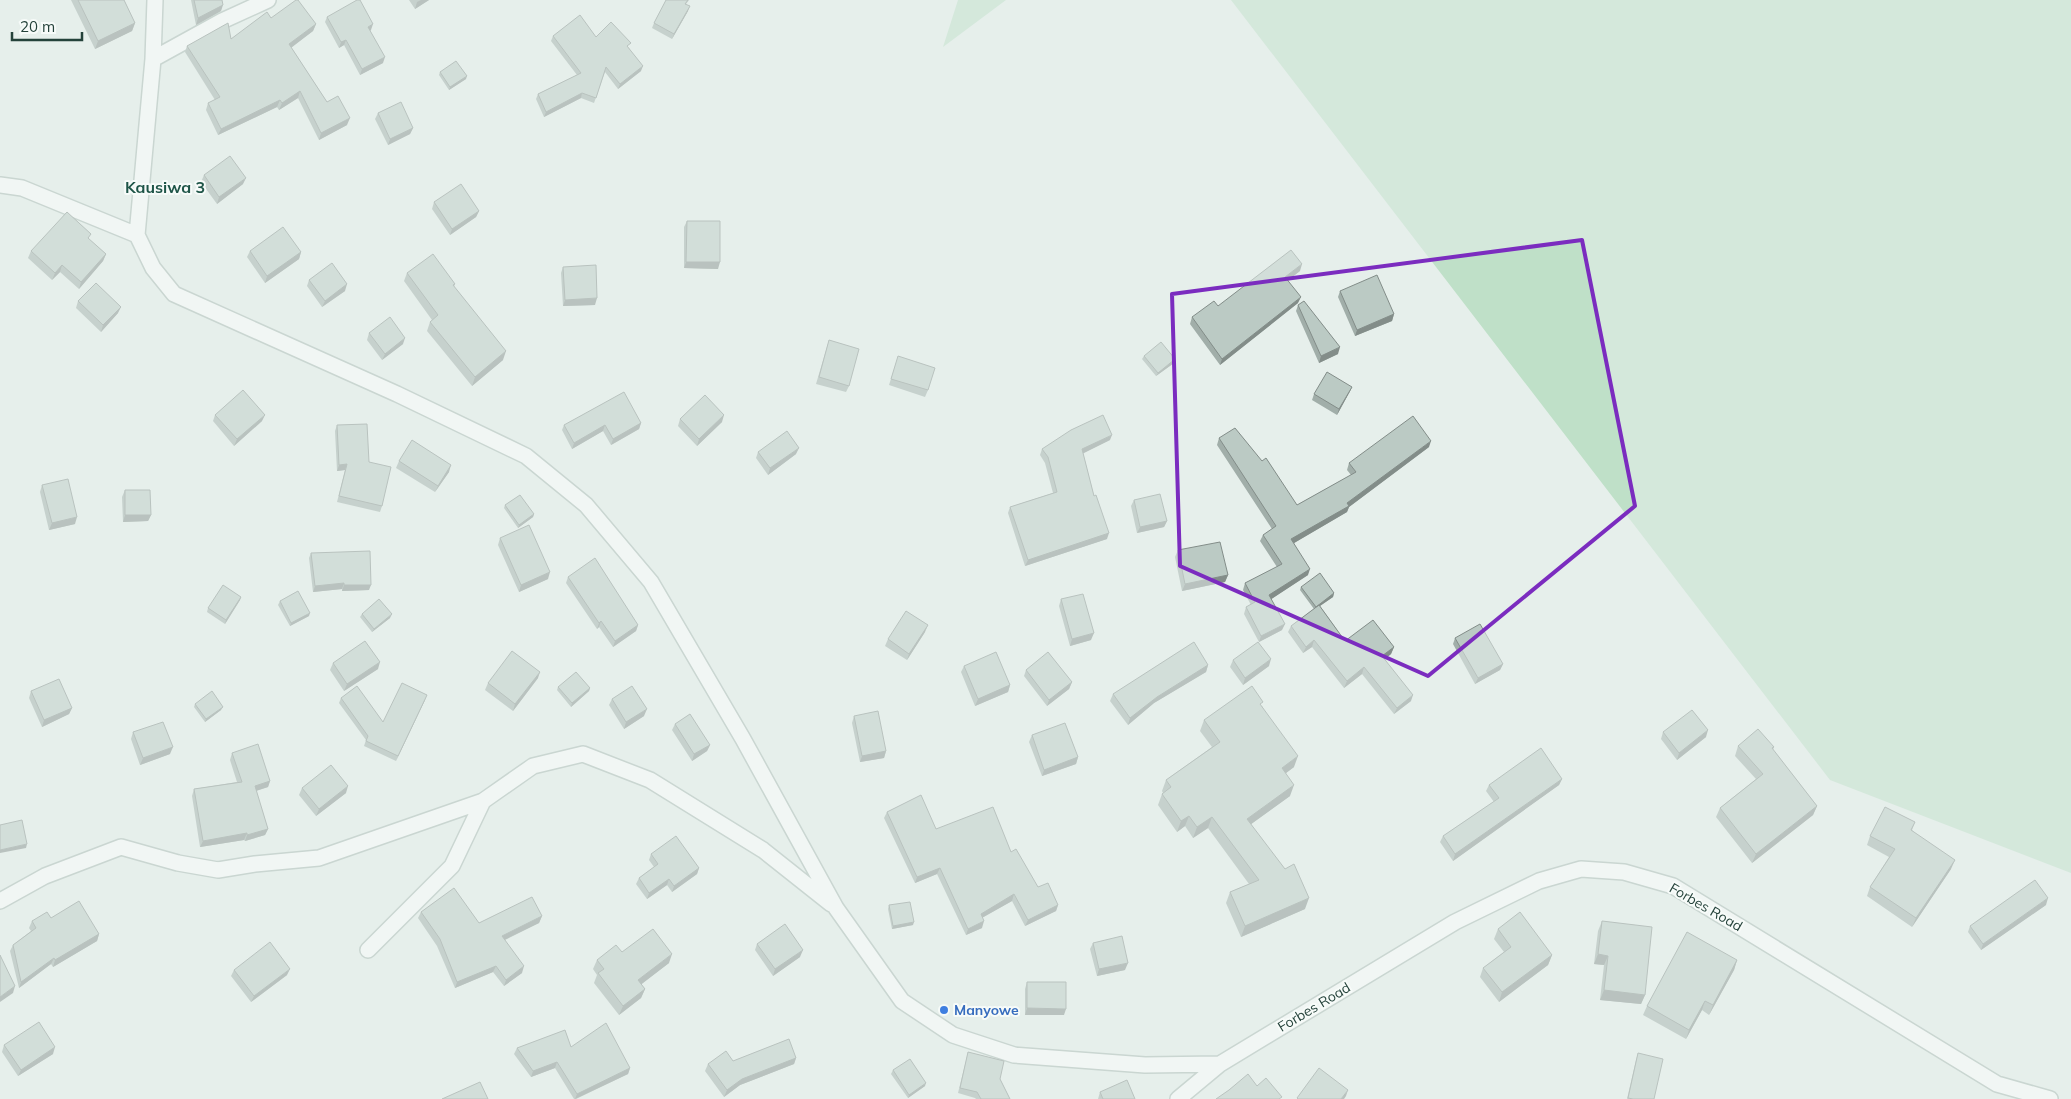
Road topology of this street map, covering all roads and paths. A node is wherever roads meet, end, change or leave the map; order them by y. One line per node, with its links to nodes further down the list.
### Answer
1 (154, 0): 3 (street)
2 (268, 0): 3 (street)
3 (153, 58): 5 (street)
4 (0, 184): 5 (street)
5 (137, 235): 8 (street)
6 (483, 801): 7 (street); 8 (street); 9 (street)
7 (0, 901)
8 (836, 908): 10 (street)
9 (368, 950)
10 (1220, 1064): 11 (street, Forbes Road); 12 (street, Forbes Road)
11 (1178, 1099)
12 (2050, 1099)

